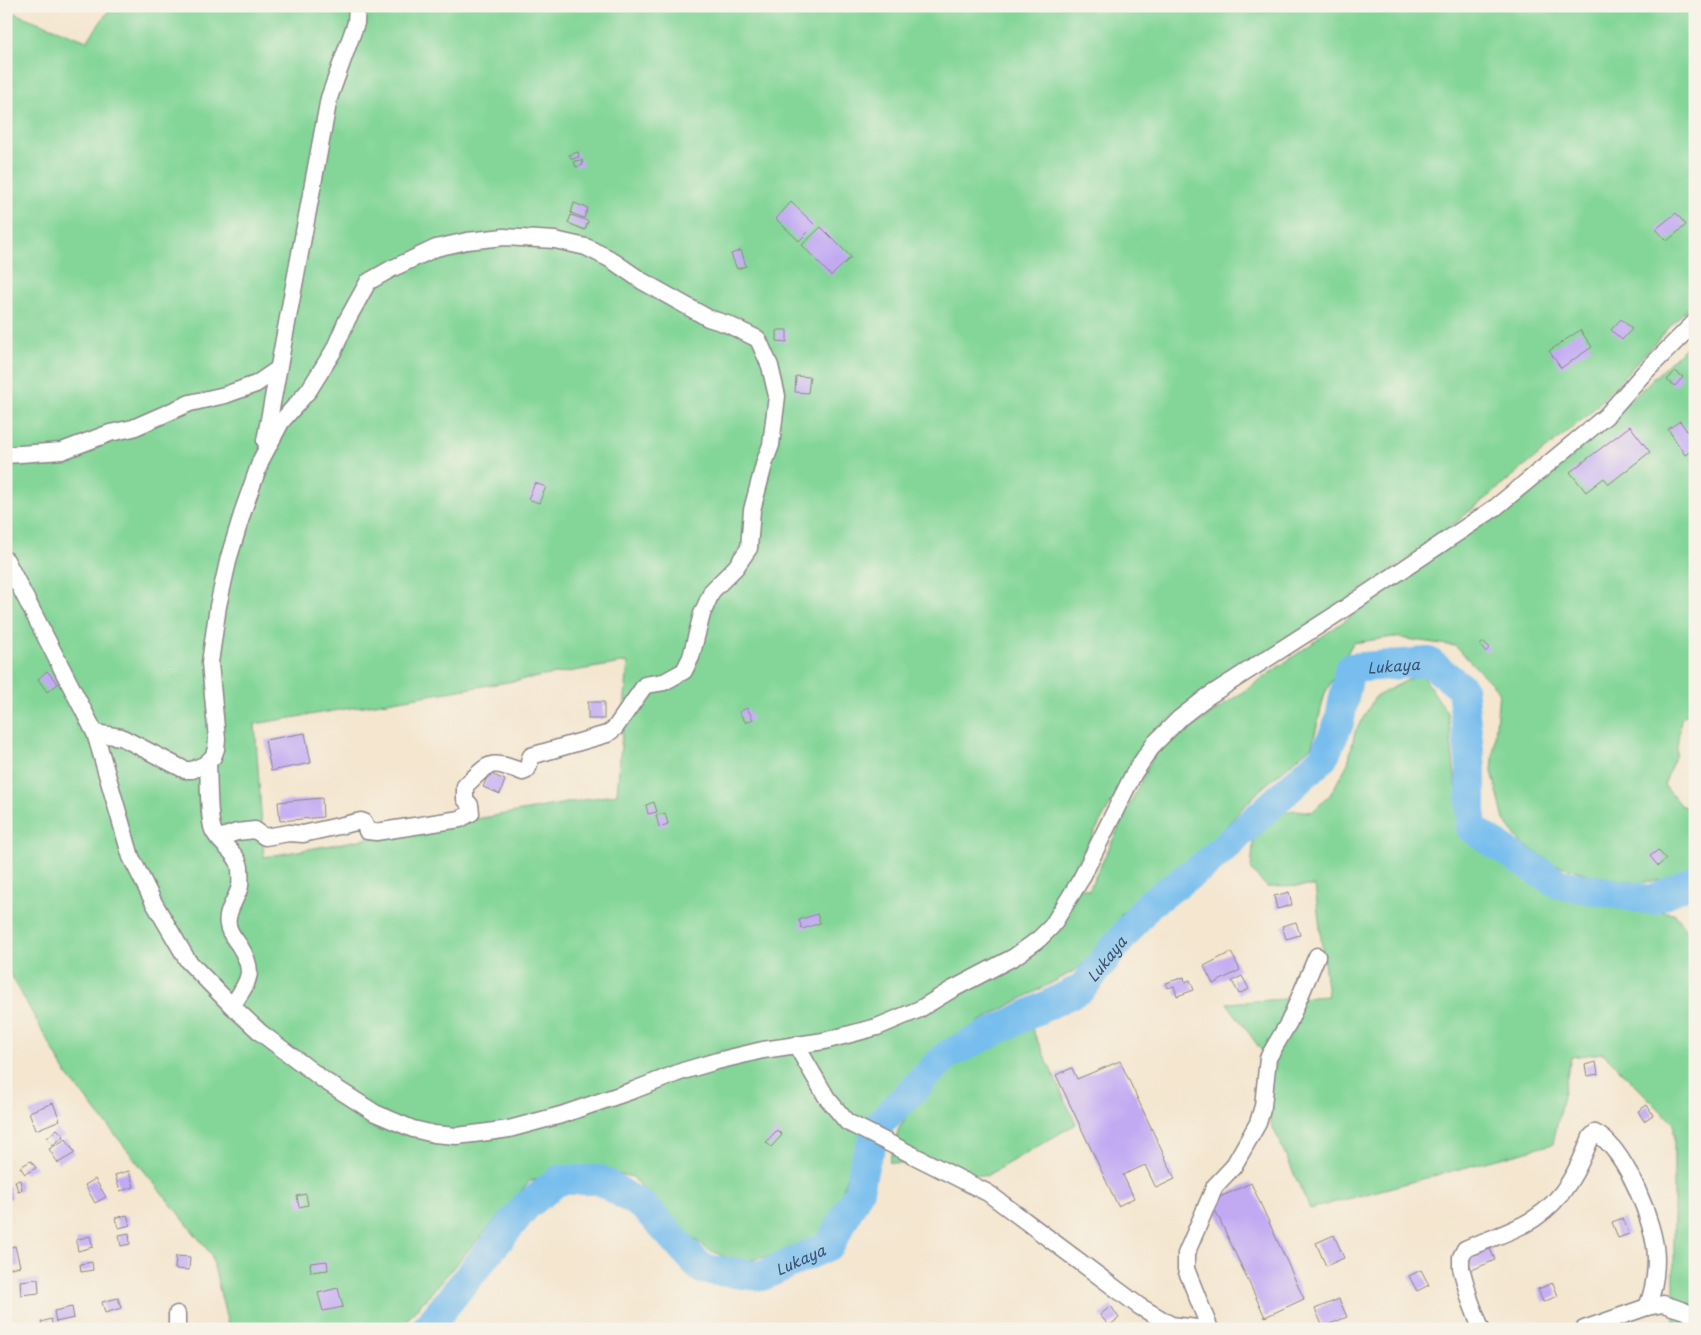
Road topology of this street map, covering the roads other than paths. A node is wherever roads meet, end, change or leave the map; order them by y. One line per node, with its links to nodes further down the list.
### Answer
1 (356, 6): 3 (street)
2 (1695, 322): 12 (street)
3 (278, 369): 4 (street); 5 (street)
4 (6, 456)
5 (261, 460): 8 (street); 9 (street)
6 (6, 560): 7 (street)
7 (95, 733): 8 (street); 11 (street)
8 (208, 762): 9 (street)
9 (219, 838): 11 (street)
10 (1317, 956): 16 (street)
11 (232, 1006): 12 (street)
12 (796, 1045): 15 (street)
13 (1647, 1308): 14 (street); 17 (street); 18 (street)
14 (1695, 1316)
15 (1206, 1329)
16 (1210, 1329)
17 (1481, 1329)
18 (1584, 1329)

